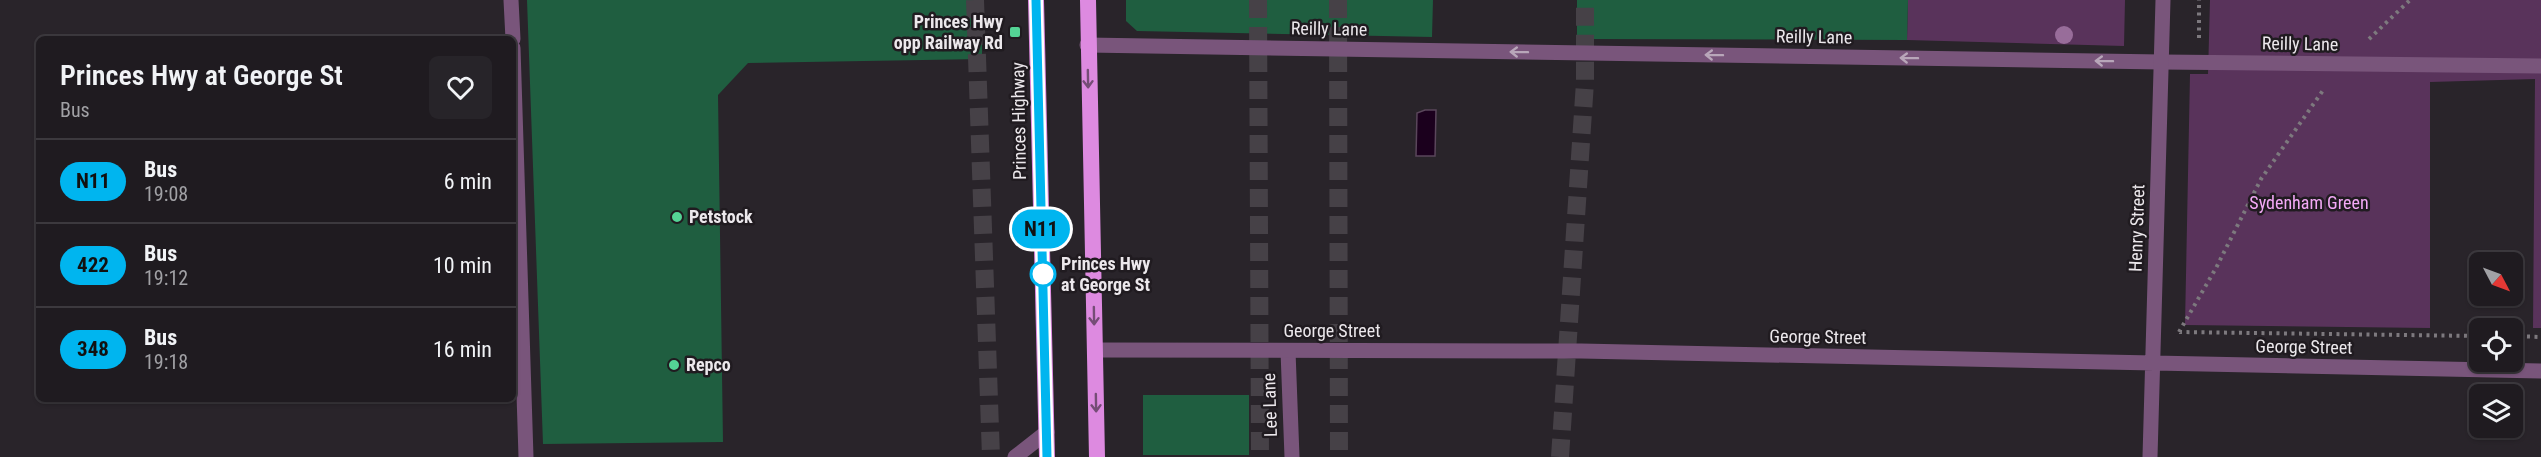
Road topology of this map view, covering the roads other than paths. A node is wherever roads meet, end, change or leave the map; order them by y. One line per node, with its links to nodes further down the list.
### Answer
1 (512, 0): 5 (street)
2 (1036, 0): 14 (highway, Princes Highway)
3 (1088, 0): 6 (highway)
4 (2163, 0): 7 (street, Henry Street)
5 (513, 36)
6 (1087, 45): 7 (street, Reilly Lane, one-way to 6); 10 (highway, one-way to 10)
7 (2162, 62): 8 (street, Reilly Lane); 12 (street, Henry Street)
8 (2541, 66)
9 (516, 142): 15 (street)
10 (1095, 350): 11 (street, George Street); 18 (highway, one-way to 18)
11 (1288, 351): 12 (street, George Street); 19 (street, Lee Lane)
12 (2151, 364): 13 (street, George Street); 20 (street, Henry Street)
13 (2541, 371)
14 (1047, 432): 16 (street); 17 (highway, Princes Highway)
15 (526, 457)
16 (1015, 457)
17 (1047, 457)
18 (1097, 457)
19 (1292, 457)
20 (2150, 457)

